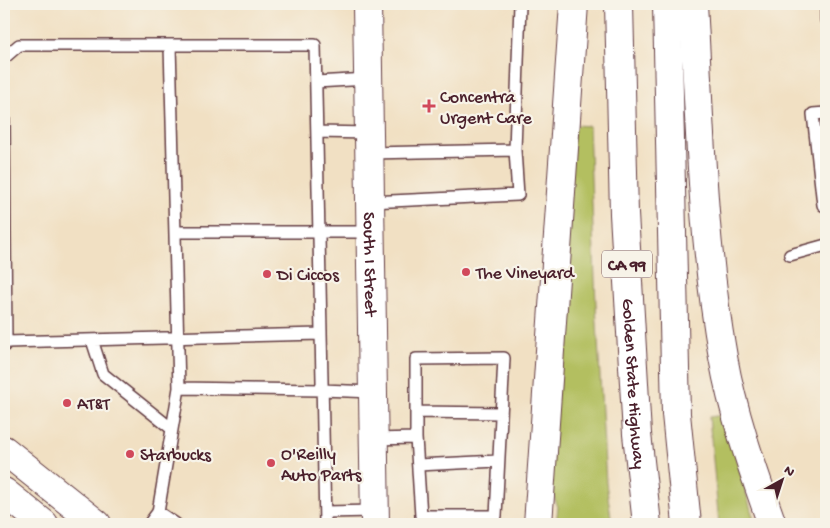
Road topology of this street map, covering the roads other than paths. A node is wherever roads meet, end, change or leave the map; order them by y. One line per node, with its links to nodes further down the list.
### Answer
1 (367, 4): 11 (main road, South I Street)
2 (520, 4): 17 (lane)
3 (574, 4): 50 (main road)
4 (620, 4): 51 (main road, Golden State Highway / CA 99)
5 (667, 4): 52 (main road, CA 99)
6 (692, 4): 53 (main road)
7 (826, 4): 8 (lane)
8 (826, 20)
9 (170, 45): 10 (lane); 12 (lane); 20 (lane)
10 (4, 58)
11 (368, 79): 12 (lane); 16 (main road, South I Street)
12 (316, 82): 15 (lane)
13 (826, 114): 19 (lane)
14 (4, 119): 28 (lane)
15 (317, 132): 16 (lane); 22 (lane)
16 (369, 143): 17 (lane); 18 (main road, South I Street)
17 (515, 150): 18 (lane)
18 (370, 202): 21 (main road, South I Street)
19 (825, 209)
20 (175, 232): 22 (lane); 26 (lane)
21 (371, 232): 22 (lane); 31 (main road, South I Street)
22 (319, 233): 25 (lane)
23 (826, 245): 24 (lane)
24 (790, 255)
25 (321, 334): 26 (lane); 30 (lane)
26 (178, 337): 27 (lane); 29 (lane)
27 (92, 340): 28 (lane); 34 (lane)
28 (5, 344)
29 (179, 388): 30 (lane); 34 (lane)
30 (322, 390): 31 (lane); 42 (lane)
31 (373, 392): 36 (main road, South I Street)
32 (416, 412): 33 (lane); 33 (lane); 35 (lane)
33 (501, 413): 38 (lane)
34 (172, 429): 41 (lane)
35 (416, 438): 36 (lane); 39 (lane)
36 (374, 439): 43 (main road, South I Street)
37 (4, 450): 45 (main road)
38 (498, 461): 39 (lane); 39 (lane)
39 (418, 466)
40 (4, 492): 44 (main road)
41 (158, 512): 46 (lane); 47 (lane)
42 (324, 512): 43 (lane); 49 (lane)
43 (374, 518)
44 (44, 524)
45 (97, 524)
46 (149, 524)
47 (176, 524)
48 (313, 524): 49 (lane)
49 (325, 524)
50 (538, 524)
51 (647, 524)
52 (687, 524)
53 (772, 524)

